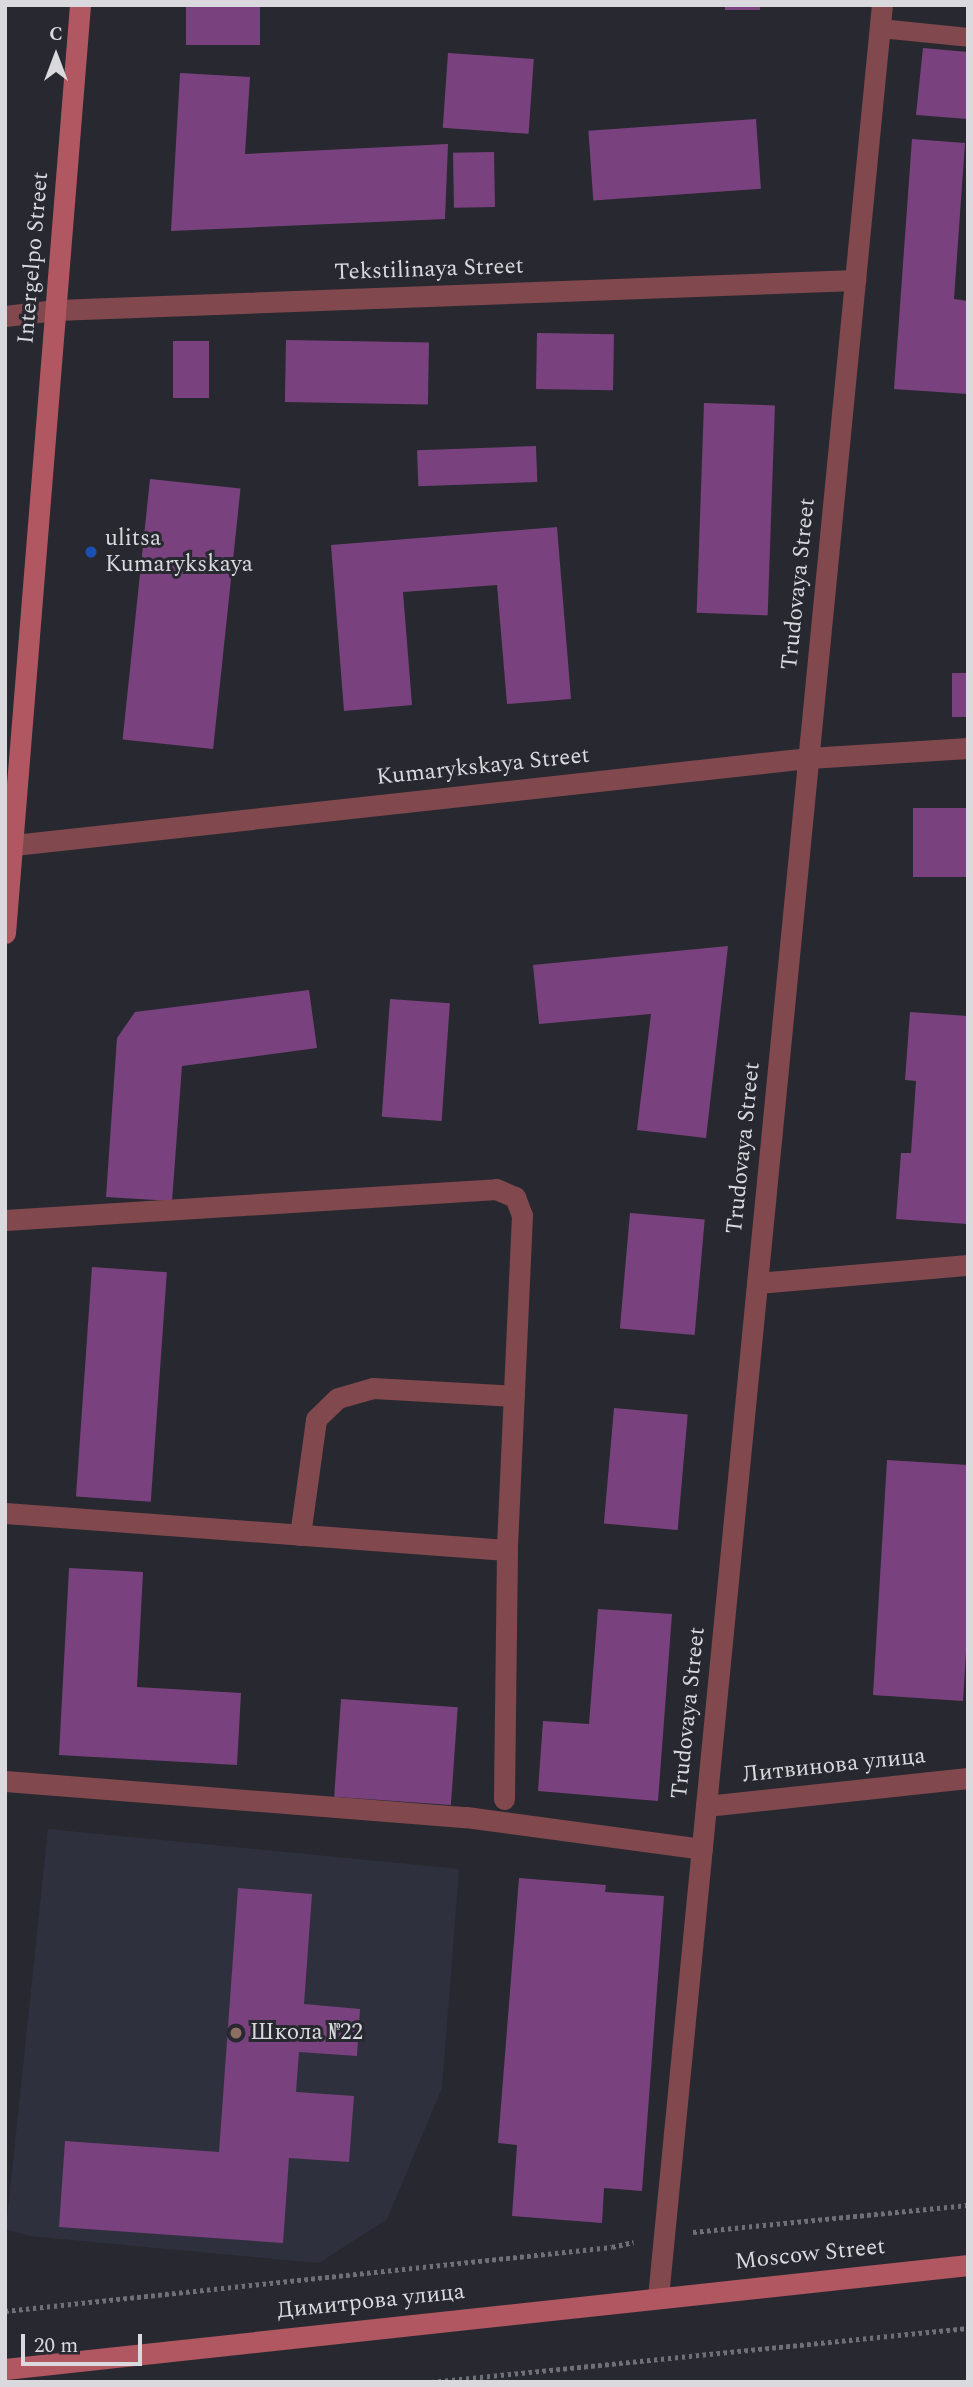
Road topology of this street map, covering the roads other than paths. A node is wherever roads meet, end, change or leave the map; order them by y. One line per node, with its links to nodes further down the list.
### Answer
1 (80, 5): 6 (main road, Intergelpo Street)
2 (882, 5): 3 (street, Trudovaya Street)
3 (880, 29): 4 (lane); 5 (street, Trudovaya Street)
4 (968, 37)
5 (855, 280): 6 (street, Tekstilinaya Street); 9 (street, Trudovaya Street)
6 (56, 310): 7 (street, Tekstilinaya Street); 10 (main road, Intergelpo Street)
7 (5, 316)
8 (968, 748): 9 (street, Kumarykskaya Street)
9 (809, 758): 10 (street, Kumarykskaya Street); 14 (street, Trudovaya Street)
10 (9, 845): 11 (main road, Intergelpo Street)
11 (5, 933)
12 (5, 1220): 15 (street)
13 (968, 1265): 14 (street)
14 (757, 1283): 22 (street, Trudovaya Street)
15 (514, 1396): 17 (street); 18 (street)
16 (5, 1513): 17 (street)
17 (300, 1535): 18 (street)
18 (507, 1550): 21 (street)
19 (968, 1778): 22 (street, Литвинова улица)
20 (5, 1781): 23 (street)
21 (504, 1799)
22 (706, 1806): 23 (street, Trudovaya Street)
23 (702, 1849): 25 (street, Trudovaya Street)
24 (968, 2265): 25 (main road, Moscow Street)
25 (659, 2297): 26 (main road, Димитрова улица)
26 (5, 2369)

